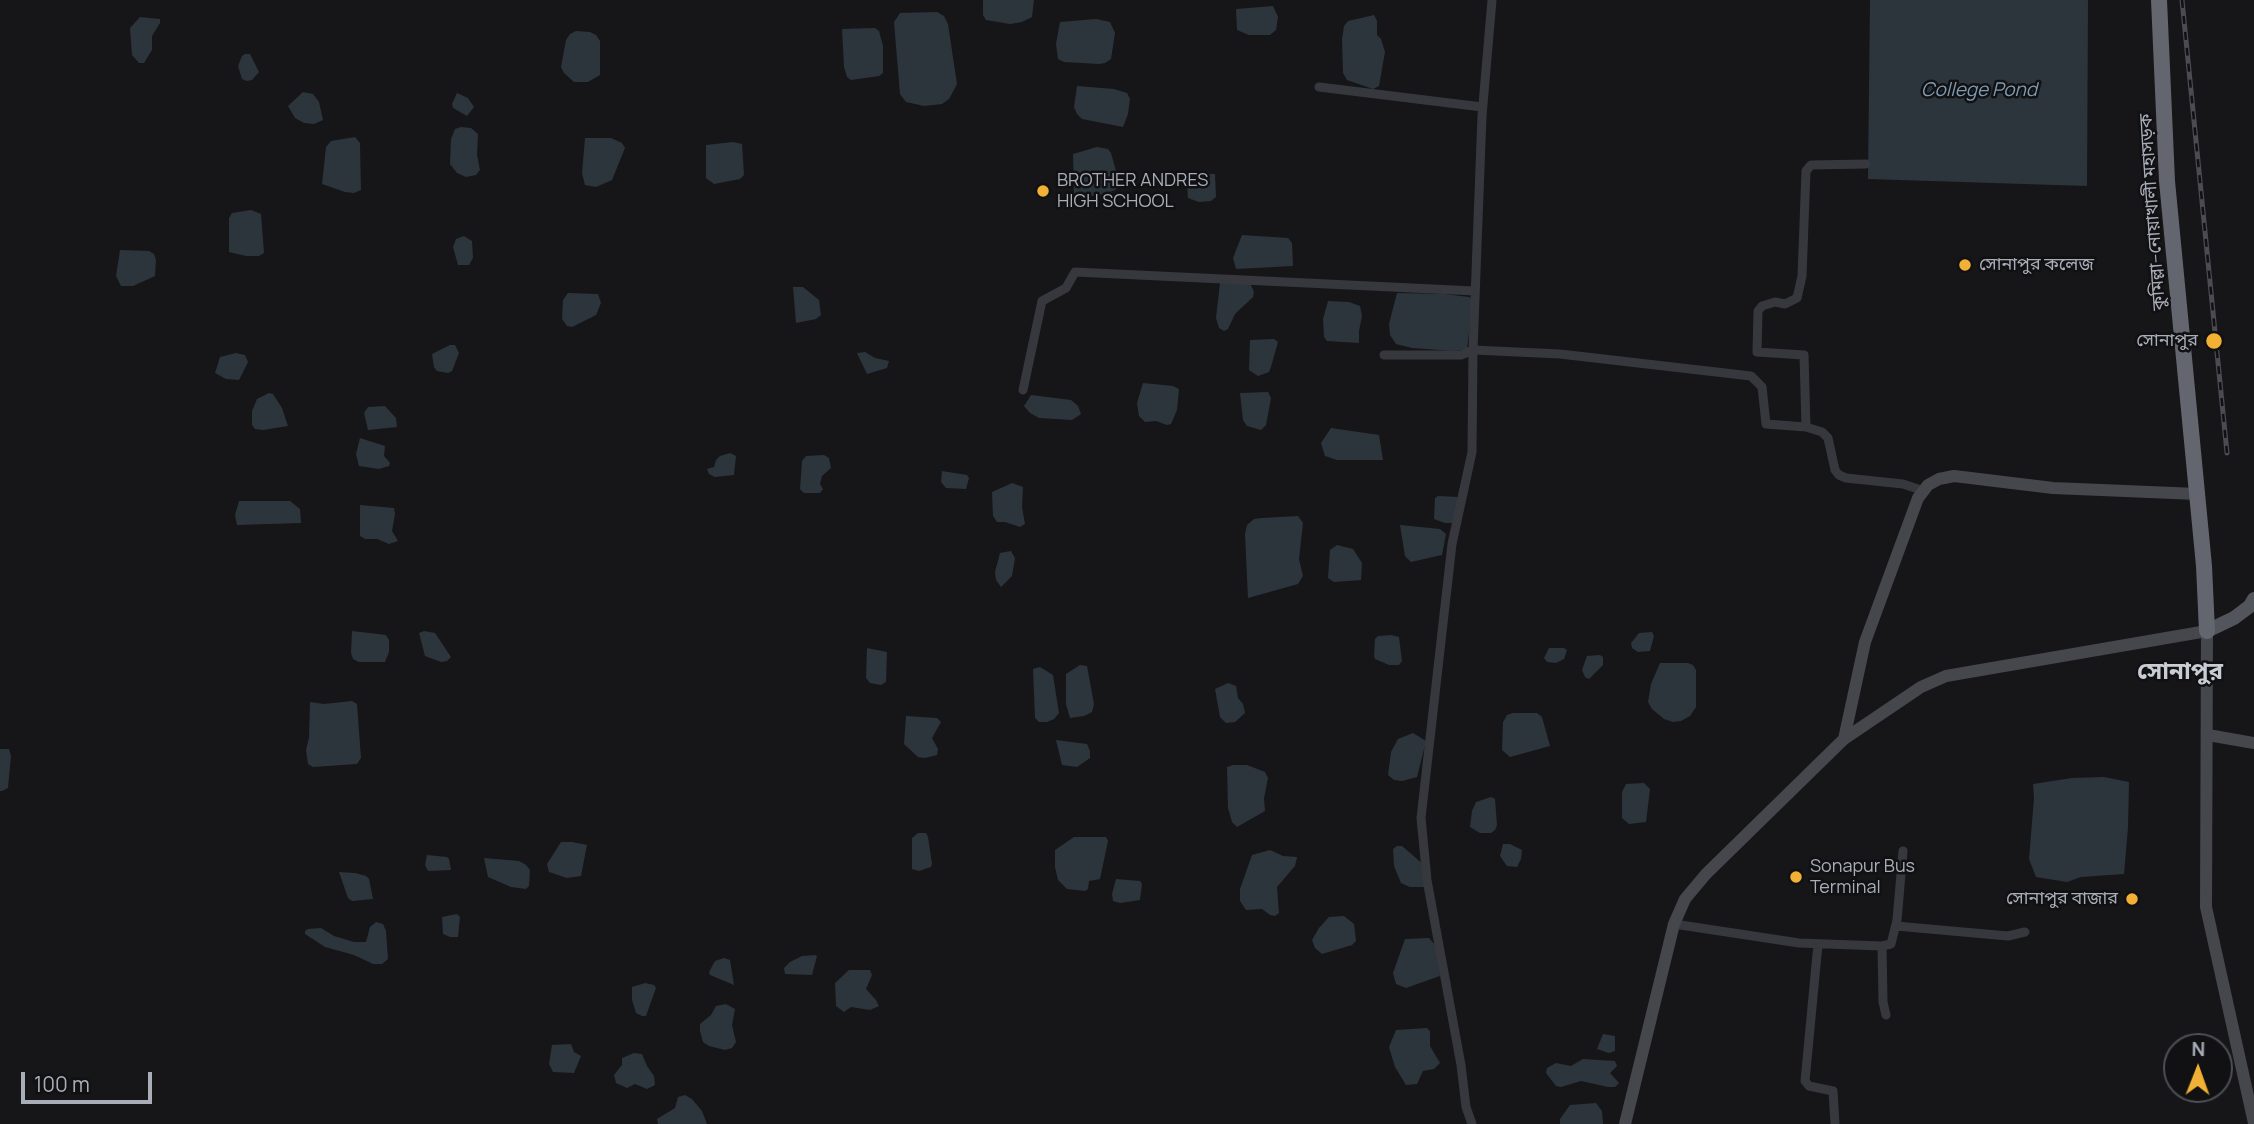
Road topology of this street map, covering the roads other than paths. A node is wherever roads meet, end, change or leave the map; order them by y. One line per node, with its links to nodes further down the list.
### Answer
1 (1492, 0): 4 (street)
2 (2159, 0): 12 (highway, কুমিল্লা–নোয়াখালী মহাসড়ক)
3 (1319, 87): 4 (street)
4 (1482, 107): 6 (street)
5 (1866, 164): 10 (street)
6 (1475, 291): 7 (street); 9 (street)
7 (1473, 350): 8 (street); 10 (street); 26 (street)
8 (1384, 355)
9 (1023, 390)
10 (1806, 427): 11 (street)
11 (1924, 491): 12 (main road); 16 (main road)
12 (2197, 495): 14 (highway, কুমিল্লা–নোয়াখালী মহাসড়ক)
13 (2254, 598): 14 (main road)
14 (2207, 631): 15 (main road); 16 (main road)
15 (2208, 735): 17 (main road); 25 (main road)
16 (1844, 738): 19 (main road)
17 (2254, 743)
18 (1903, 850): 20 (street)
19 (1674, 924): 22 (street); 27 (main road)
20 (1896, 926): 21 (street); 23 (street)
21 (2025, 932)
22 (1818, 944): 23 (street); 28 (street)
23 (1882, 946): 24 (street)
24 (1886, 1015)
25 (2254, 1123)
26 (1472, 1124)
27 (1625, 1124)
28 (1835, 1124)

